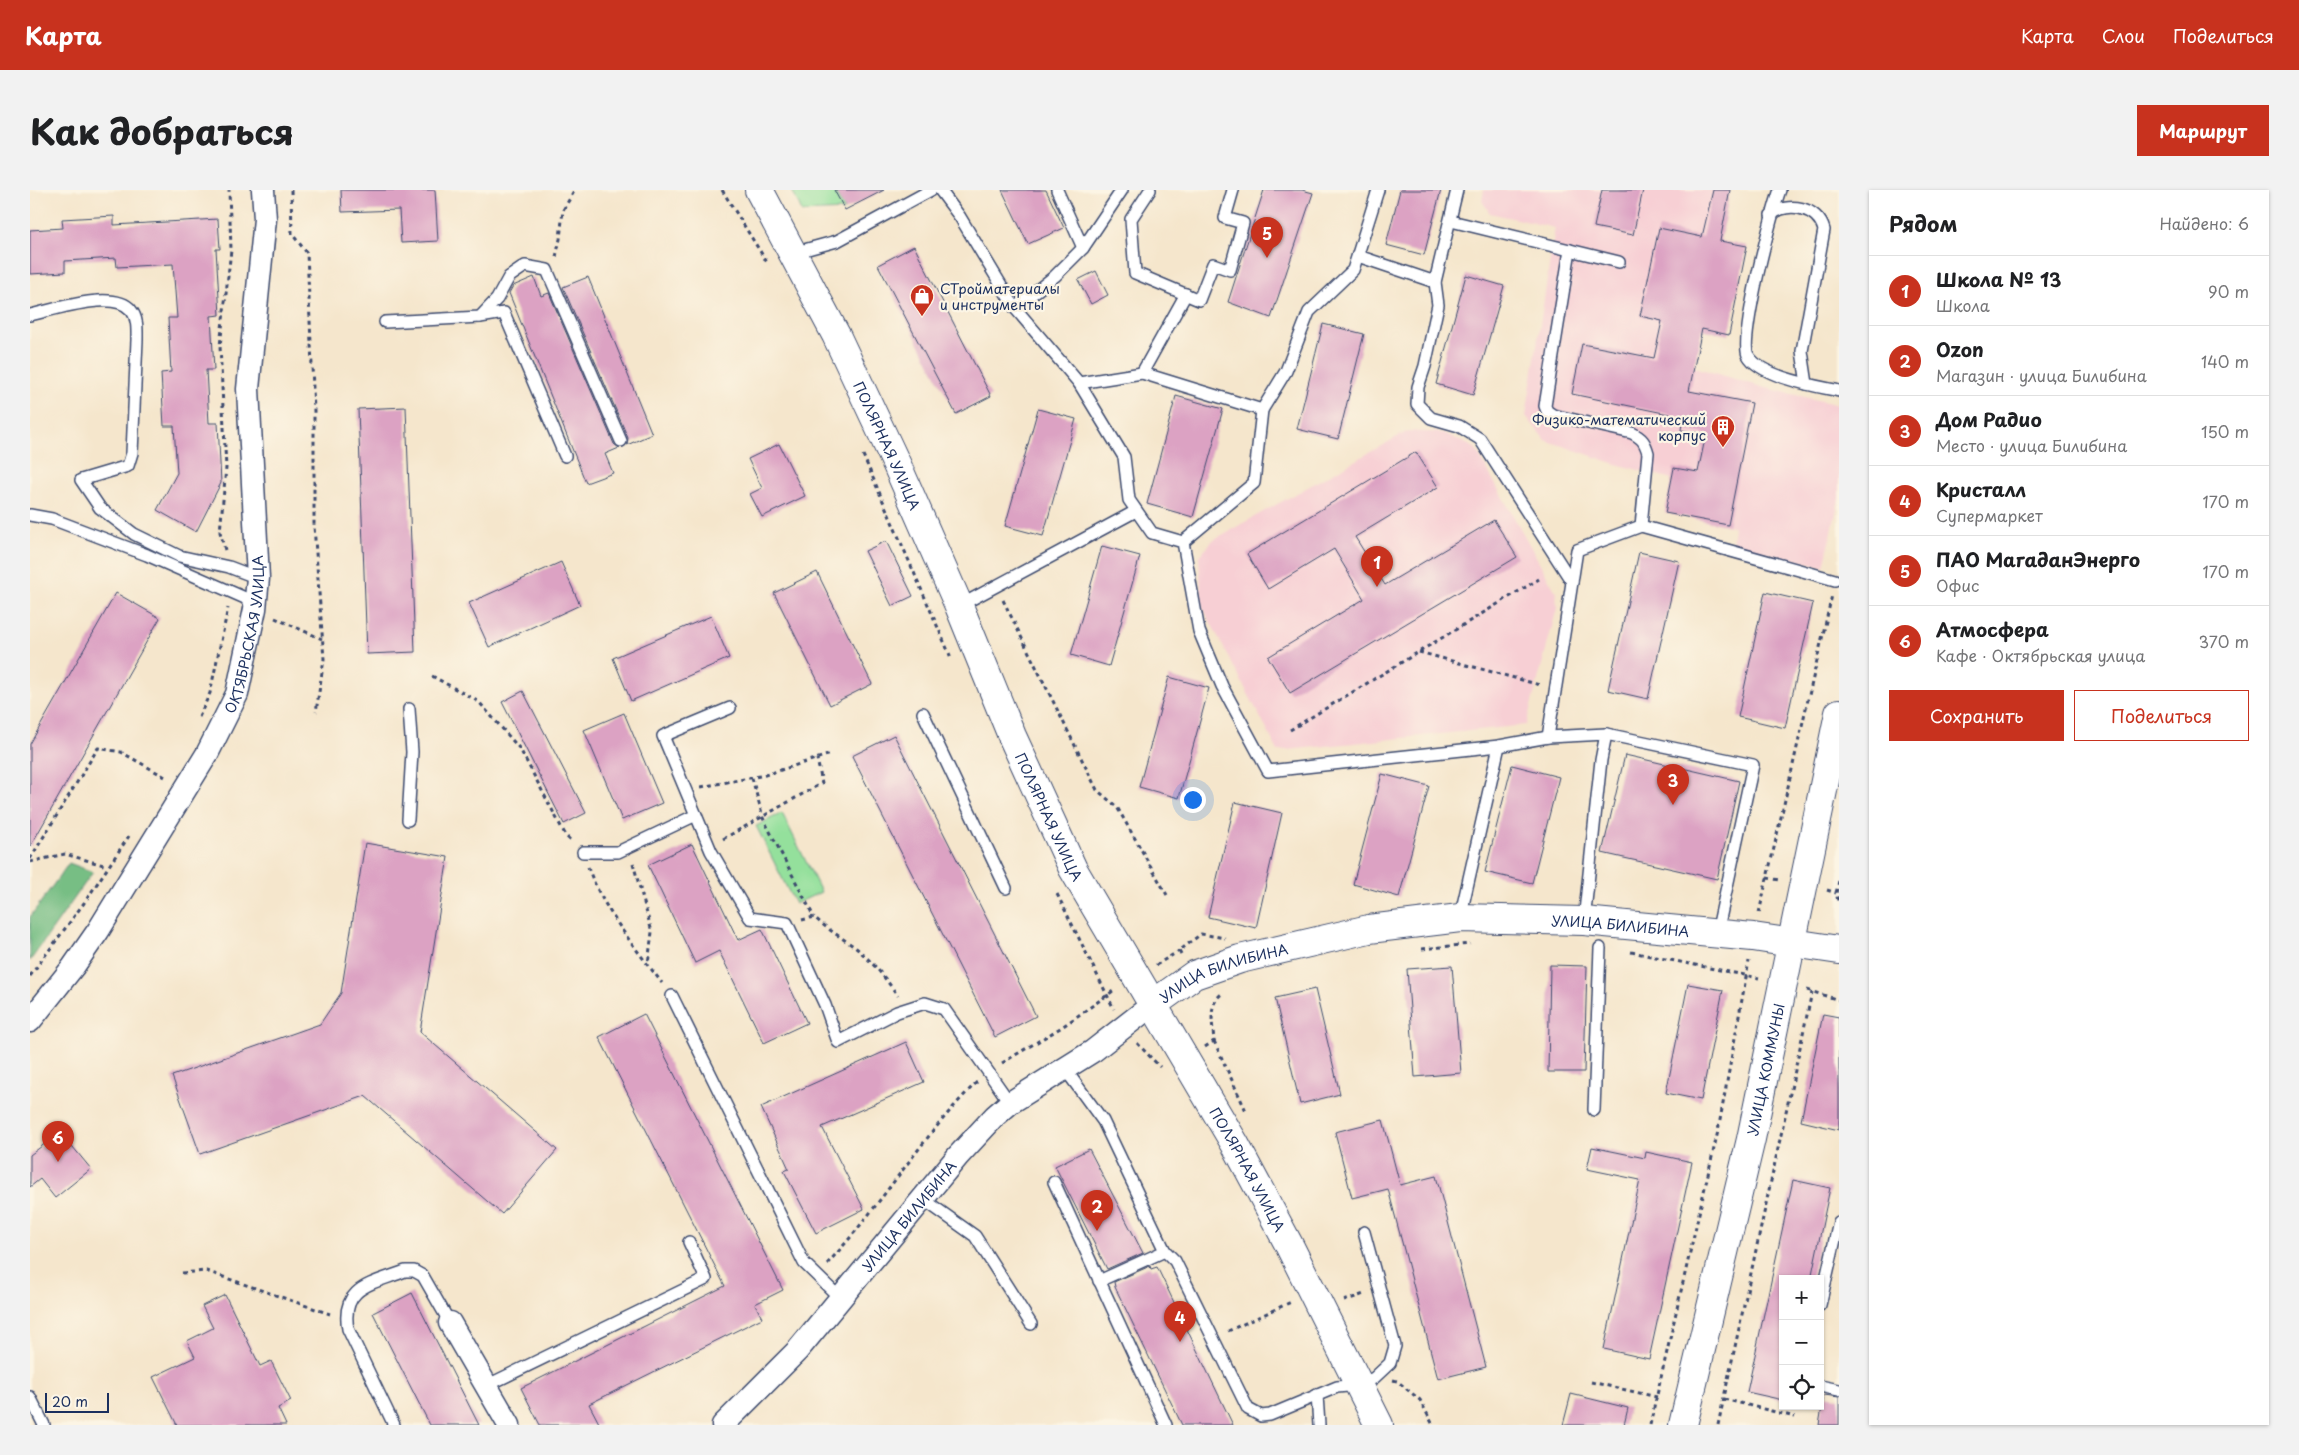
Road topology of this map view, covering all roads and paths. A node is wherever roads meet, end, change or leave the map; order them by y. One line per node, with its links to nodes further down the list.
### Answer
1 (229, 190): 40 (path)
2 (263, 190): 41 (street, ОКТЯБРЬСКАЯ УЛИЦА)
3 (291, 190): 49 (path)
4 (575, 190): 22 (path)
5 (759, 190): 19 (street, ПОЛЯРНАЯ УЛИЦА)
6 (931, 190): 19 (lane)
7 (940, 190): 25 (lane)
8 (1057, 190): 17 (lane)
9 (1122, 190): 17 (lane)
10 (1150, 190): 24 (lane)
11 (1233, 190): 24 (lane)
12 (1378, 190): 20 (lane)
13 (1457, 190): 16 (lane)
14 (1780, 190): 15 (lane)
15 (1771, 215): 31 (lane); 31 (lane)
16 (1451, 221): 18 (lane); 23 (lane)
17 (1083, 248): 25 (lane)
18 (1570, 250): 21 (lane); 38 (lane)
19 (792, 254): 47 (street, ПОЛЯРНАЯ УЛИЦА)
20 (1358, 256): 23 (lane); 33 (lane)
21 (1619, 262)
22 (547, 270): 27 (lane); 34 (lane)
23 (1435, 282): 44 (lane)
24 (1186, 294): 29 (lane)
25 (1015, 308): 30 (lane)
26 (30, 315): 40 (lane)
27 (480, 317): 28 (lane); 35 (lane)
28 (385, 322)
29 (1142, 373): 30 (lane); 33 (lane)
30 (1079, 383): 36 (lane)
31 (1807, 384): 32 (lane)
32 (1839, 391)
33 (1262, 410): 39 (lane)
34 (621, 442)
35 (565, 456)
36 (1136, 511): 39 (lane); 45 (lane)
37 (30, 515): 46 (lane)
38 (1641, 526): 43 (lane); 44 (lane)
39 (1183, 542): 62 (lane)
40 (229, 568): 41 (lane)
41 (258, 578): 48 (street, ОКТЯБРЬСКАЯ УЛИЦА)
42 (1539, 579): 50 (path)
43 (1835, 580): 86 (path)
44 (1572, 582): 52 (lane)
45 (996, 586): 47 (lane); 79 (path)
46 (229, 590): 48 (lane); 58 (path)
47 (959, 606): 101 (street, ПОЛЯРНАЯ УЛИЦА)
48 (255, 609): 49 (path); 103 (street, ОКТЯБРЬСКАЯ УЛИЦА)
49 (322, 639): 55 (path)
50 (1419, 652): 52 (path); 59 (path)
51 (432, 676): 74 (path)
52 (1556, 690): 61 (lane)
53 (730, 708): 67 (lane)
54 (408, 709): 70 (lane)
55 (316, 712)
56 (923, 713): 78 (lane)
57 (1838, 723): 87 (street, УЛИЦА КОММУНЫ)
58 (194, 726)
59 (1290, 730)
60 (1606, 734): 61 (lane); 83 (lane); 85 (lane)
61 (1548, 737): 62 (lane)
62 (1499, 746): 82 (lane)
63 (831, 754): 64 (path)
64 (817, 758): 65 (path); 69 (path)
65 (752, 778): 67 (path); 69 (path)
66 (164, 786): 75 (path)
67 (685, 790): 68 (lane)
68 (696, 816): 72 (lane); 73 (lane)
69 (763, 818): 73 (path); 81 (path)
70 (408, 820)
71 (132, 830): 76 (path)
72 (630, 847): 74 (lane); 92 (path)
73 (709, 847): 84 (lane)
74 (583, 852): 92 (path)
75 (30, 860): 76 (path)
76 (108, 866): 94 (path)
77 (1839, 880): 80 (path)
78 (1006, 888)
79 (1166, 895)
80 (1839, 904)
81 (814, 917): 84 (path); 102 (path)
82 (1460, 918): 83 (street, УЛИЦА БИЛИБИНА); 101 (street, УЛИЦА БИЛИБИНА)
83 (1584, 921): 85 (street, УЛИЦА БИЛИБИНА)
84 (787, 923): 102 (lane)
85 (1717, 934): 86 (street, УЛИЦА БИЛИБИНА)
86 (1753, 937): 87 (street, УЛИЦА БИЛИБИНА); 93 (path)
87 (1791, 942): 91 (street, УЛИЦА БИЛИБИНА); 95 (street, УЛИЦА КОММУНЫ)
88 (1477, 944): 90 (path)
89 (1600, 948): 93 (path); 108 (lane)
90 (1413, 950)
91 (1839, 950)
92 (648, 965): 99 (path)
93 (1746, 975): 95 (path); 132 (path)
94 (30, 976)
95 (1783, 982): 97 (path); 144 (street, УЛИЦА КОММУНЫ)
96 (1230, 988): 104 (path)
97 (1812, 992): 100 (path); 133 (path)
98 (1107, 995): 106 (path)
99 (672, 996): 116 (lane)
100 (1839, 1000)
101 (1152, 1006): 104 (street, ПОЛЯРНАЯ УЛИЦА); 105 (street, УЛИЦА БИЛИБИНА)
102 (907, 1009): 106 (lane)
103 (30, 1021)
104 (1184, 1059): 125 (street, ПОЛЯРНАЯ УЛИЦА)
105 (1065, 1069): 107 (street, УЛИЦА БИЛИБИНА); 114 (lane)
106 (988, 1071): 107 (lane); 116 (path)
107 (1010, 1103): 110 (street, УЛИЦА БИЛИБИНА)
108 (1594, 1110)
109 (1054, 1182): 117 (lane)
110 (923, 1199): 119 (street, УЛИЦА БИЛИБИНА); 123 (lane)
111 (1839, 1222): 118 (lane)
112 (1364, 1232): 125 (lane)
113 (689, 1242): 127 (lane)
114 (1165, 1251): 117 (lane); 130 (lane)
115 (182, 1273): 121 (path)
116 (820, 1280): 119 (lane)
117 (1099, 1281): 139 (lane)
118 (1824, 1288)
119 (842, 1299): 135 (street, УЛИЦА БИЛИБИНА)
120 (1292, 1301): 124 (path)
121 (346, 1318): 122 (lane); 137 (lane)
122 (450, 1323): 127 (street)
123 (1031, 1324)
124 (1235, 1328)
125 (1367, 1382): 130 (lane); 141 (street, ПОЛЯРНАЯ УЛИЦА); 142 (path)
126 (1591, 1382): 132 (path)
127 (486, 1386): 138 (street)
128 (1824, 1387): 129 (lane)
129 (1839, 1390)
130 (1317, 1395): 140 (lane)
131 (30, 1397): 136 (lane)
132 (1657, 1397): 143 (path)
133 (1724, 1399): 134 (path); 145 (path)
134 (1795, 1417)
135 (726, 1424)
136 (44, 1425)
137 (394, 1425)
138 (508, 1425)
139 (1166, 1425)
140 (1319, 1425)
141 (1379, 1425)
142 (1433, 1425)
143 (1650, 1425)
144 (1683, 1425)
145 (1718, 1425)

